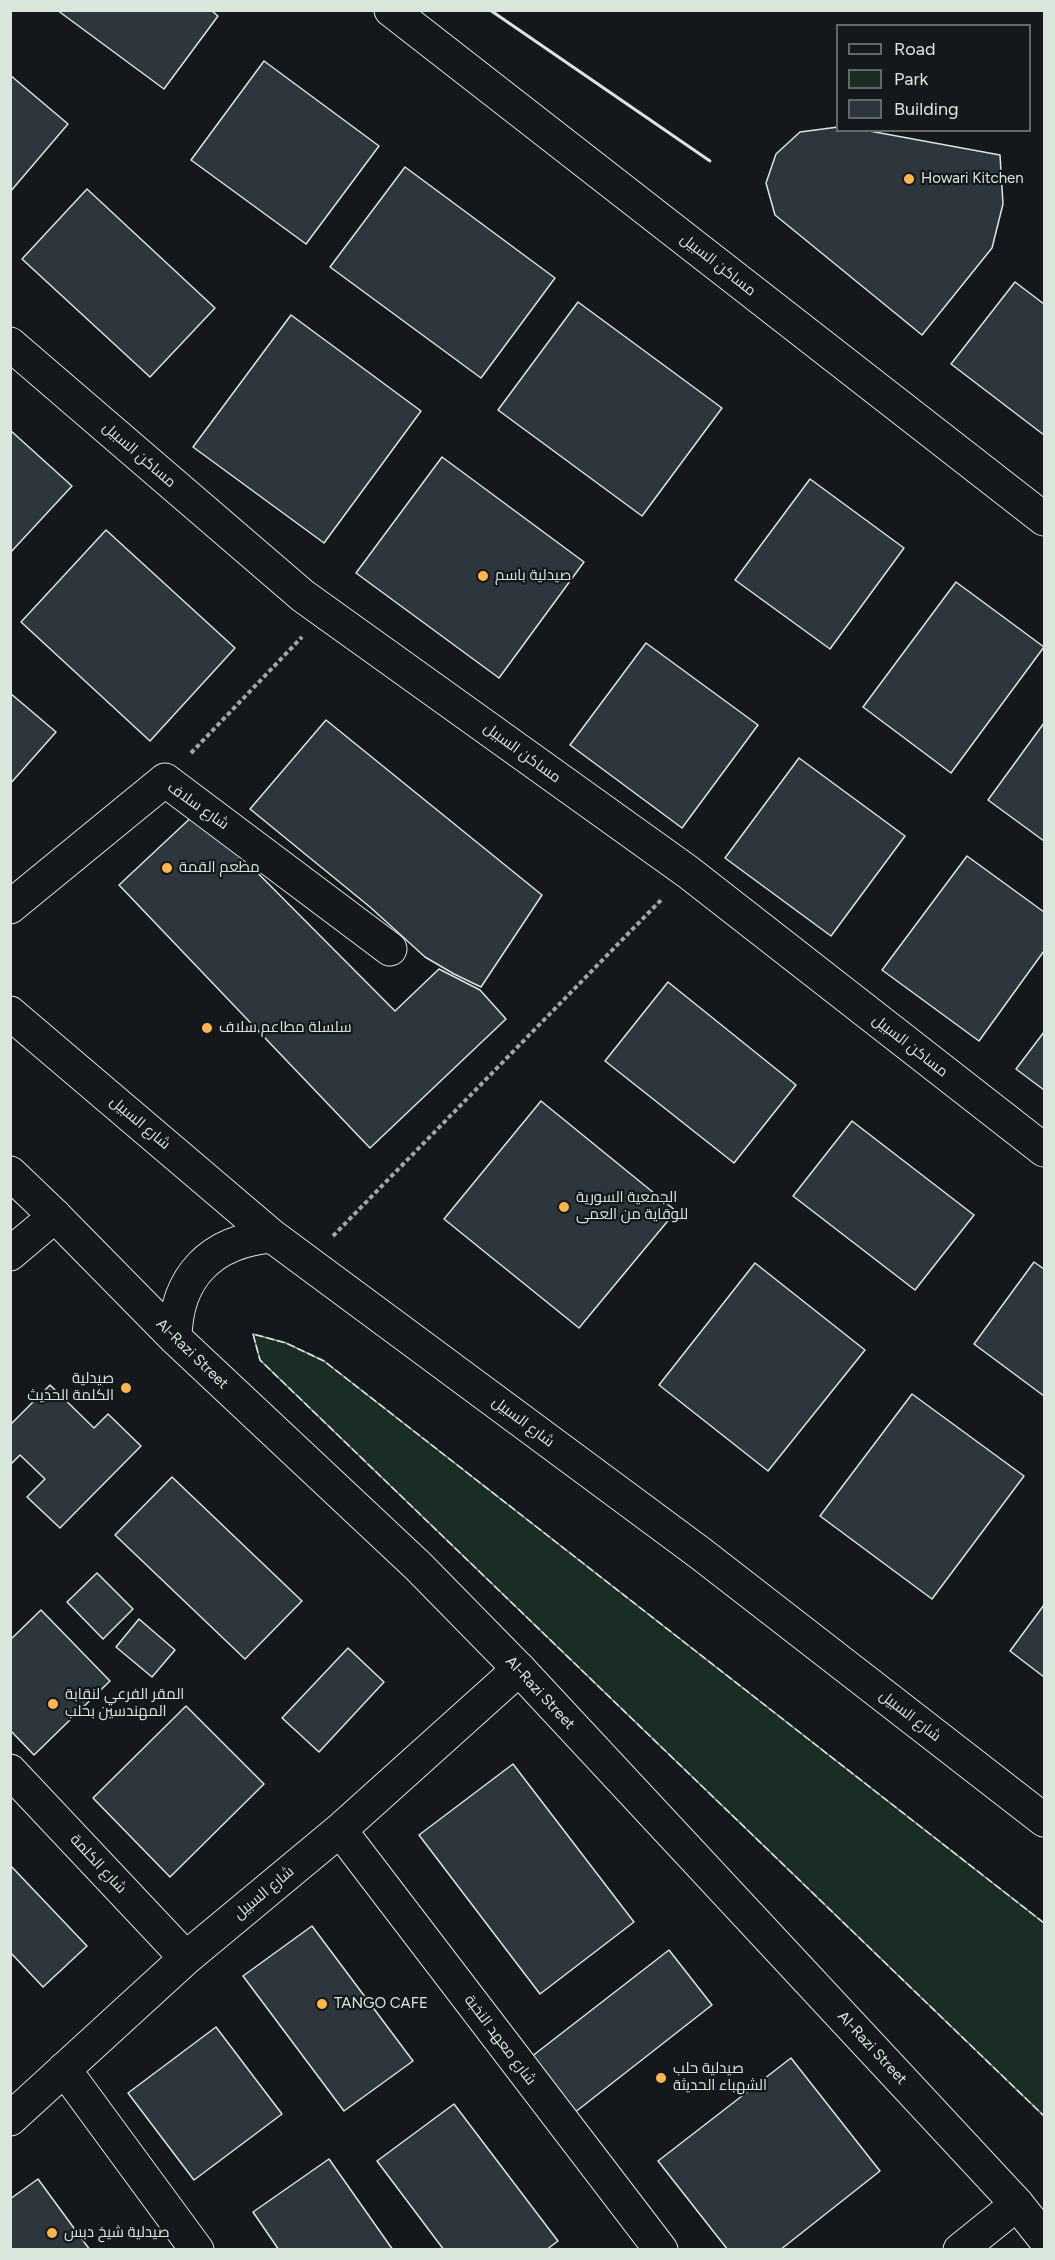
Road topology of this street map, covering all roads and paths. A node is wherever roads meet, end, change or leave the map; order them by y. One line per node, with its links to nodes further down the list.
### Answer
1 (391, 10): 3 (street, مساكن السبيل)
2 (10, 344): 4 (street, مساكن السبيل)
3 (1044, 519)
4 (325, 613): 5 (path); 6 (street, مساكن السبيل)
5 (165, 780): 7 (street, شارع سلاف); 8 (street, شارع سلاف)
6 (688, 872): 10 (street, مساكن السبيل); 15 (path)
7 (10, 907)
8 (390, 949)
9 (10, 1013): 13 (street, شارع السبيل)
10 (1044, 1150)
11 (10, 1173): 12 (street, Al-Razi Street)
12 (55, 1216): 14 (street); 16 (street, Al-Razi Street)
13 (272, 1236): 15 (street, شارع السبيل); 16 (street)
14 (10, 1254)
15 (307, 1262): 19 (street, شارع السبيل)
16 (175, 1338): 17 (street, Al-Razi Street)
17 (519, 1669): 20 (street, شارع السبيل); 24 (street, Al-Razi Street)
18 (10, 1771): 21 (street, شارع الكلمة)
19 (1044, 1820)
20 (340, 1830): 21 (street, شارع السبيل); 27 (street, شارع معهد النخبة)
21 (186, 1958): 22 (street, شارع السبيل)
22 (64, 2069): 23 (street, شارع السبيل); 26 (street)
23 (10, 2119)
24 (1017, 2204): 25 (street, Al-Razi Street); 28 (street)
25 (1044, 2238)
26 (197, 2250)
27 (661, 2250)
28 (960, 2250)

